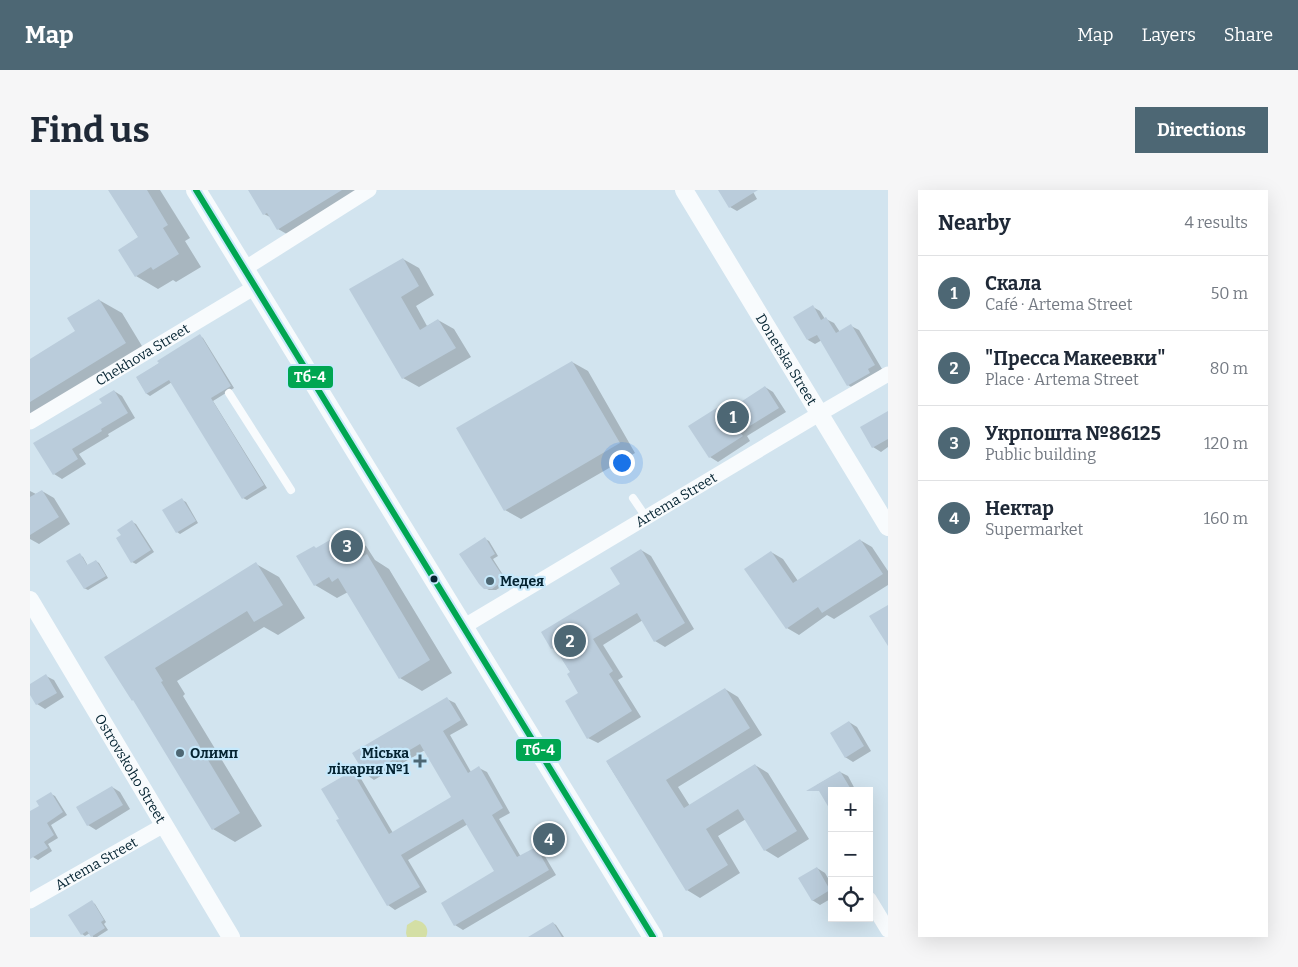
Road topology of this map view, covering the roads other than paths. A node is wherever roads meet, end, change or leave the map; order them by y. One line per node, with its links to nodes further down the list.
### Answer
1 (196, 190): 4 (main road)
2 (369, 190): 4 (street)
3 (684, 190): 8 (street, Donetska Street)
4 (244, 269): 5 (main road)
5 (255, 287): 9 (street, Chekhova Street); 15 (main road)
6 (888, 374): 8 (street, Artema Street)
7 (229, 393): 10 (lane)
8 (819, 414): 12 (street, Artema Street); 13 (street, Donetska Street)
9 (30, 422)
10 (291, 490)
11 (633, 498): 12 (lane)
12 (646, 517): 15 (street, Artema Street)
13 (888, 527)
14 (30, 600): 16 (street, Ostrovskoho Street)
15 (463, 628): 21 (main road)
16 (164, 825): 17 (street, Artema Street); 20 (street, Ostrovskoho Street)
17 (30, 901)
18 (873, 906): 19 (street)
19 (888, 930)
20 (231, 937)
21 (652, 937)

